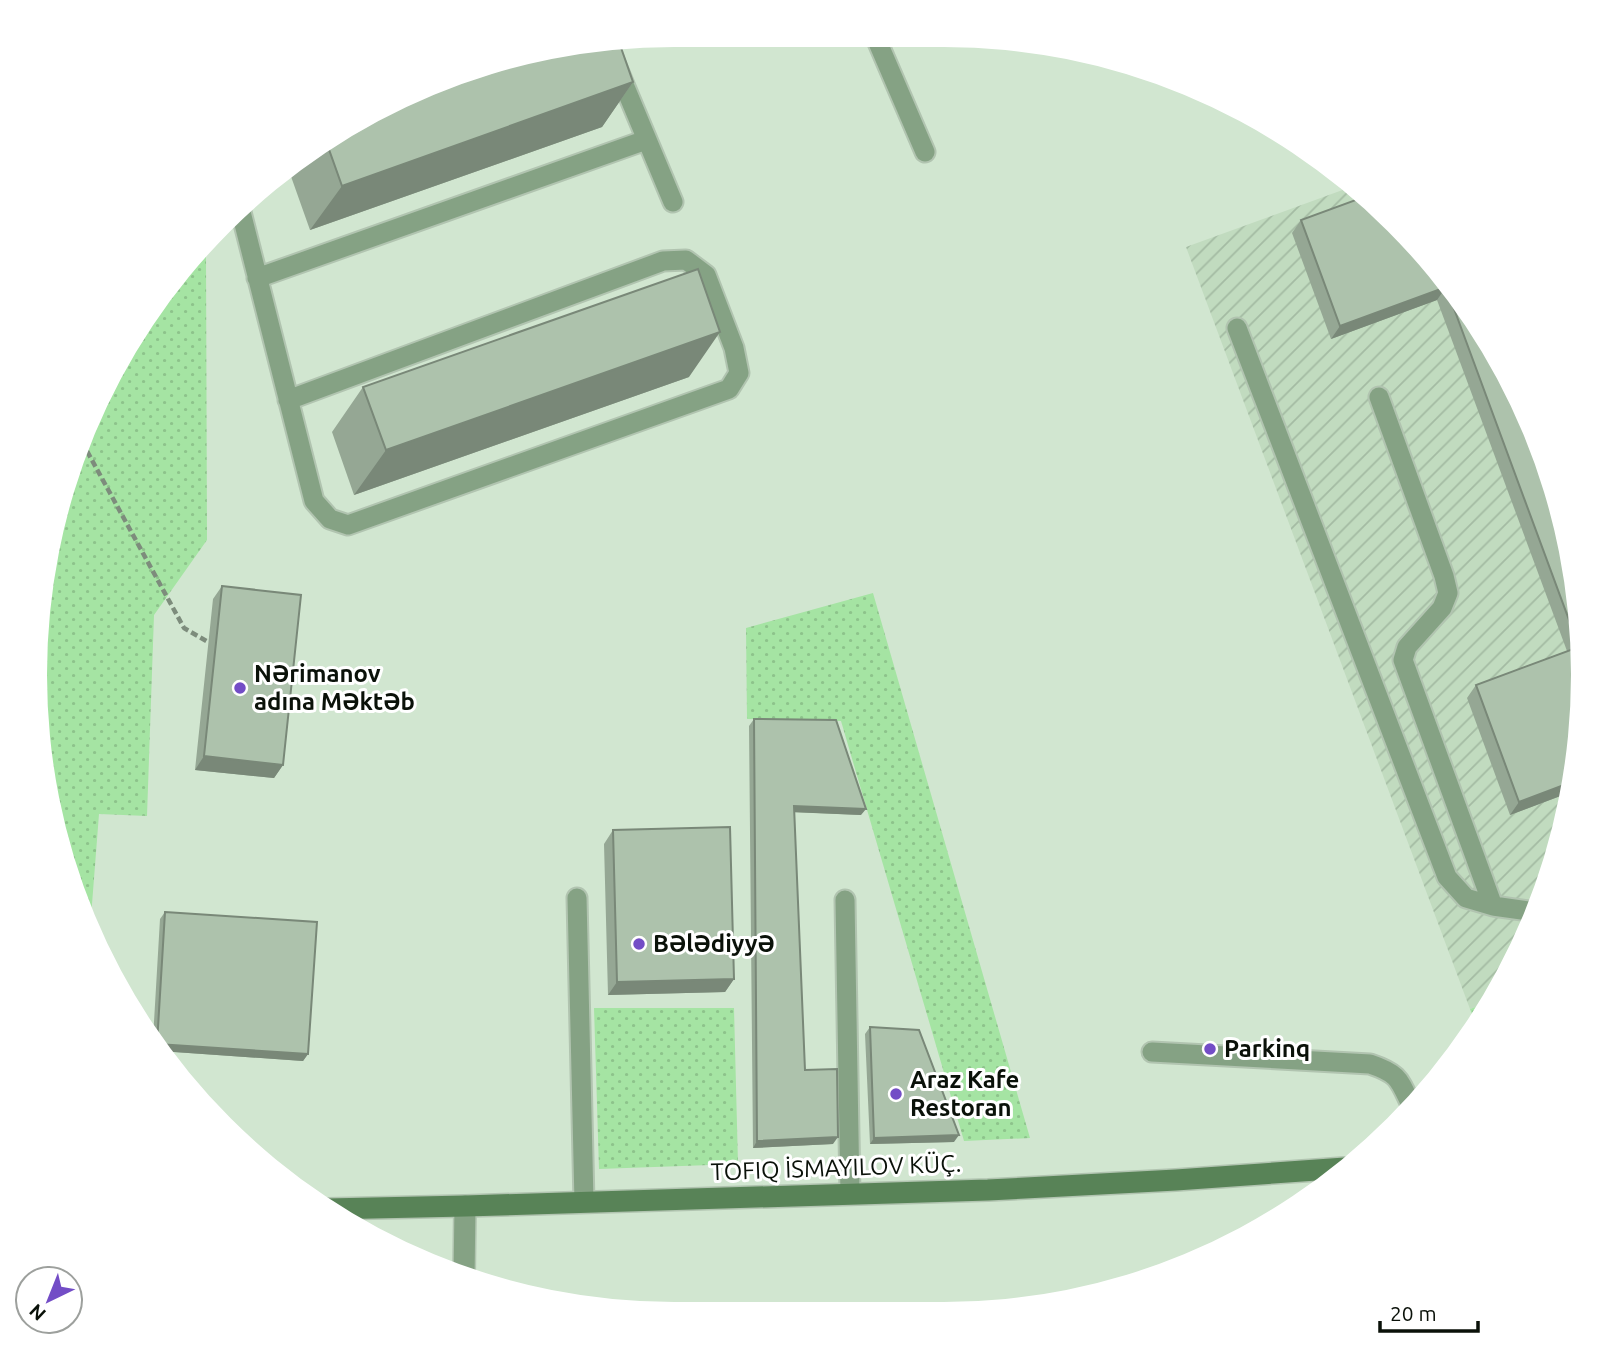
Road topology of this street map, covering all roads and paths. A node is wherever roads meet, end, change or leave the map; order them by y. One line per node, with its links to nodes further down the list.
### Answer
1 (880, 47): 4 (lane)
2 (610, 51): 3 (lane)
3 (646, 140): 5 (lane); 7 (lane)
4 (925, 152)
5 (673, 202)
6 (243, 220): 7 (lane)
7 (257, 278): 10 (lane)
8 (1237, 328): 15 (lane)
9 (1379, 397): 15 (lane)
10 (288, 400): 10 (lane)
11 (88, 453): 12 (path)
12 (208, 642)
13 (577, 898): 21 (lane)
14 (845, 900): 20 (lane)
15 (1493, 906): 16 (lane)
16 (1525, 910)
17 (1152, 1052): 18 (lane)
18 (1407, 1096)
19 (1328, 1169): 20 (street)
20 (850, 1194): 21 (street)
21 (583, 1202): 22 (street)
22 (465, 1206): 23 (street); 24 (street)
23 (346, 1209)
24 (464, 1265)

